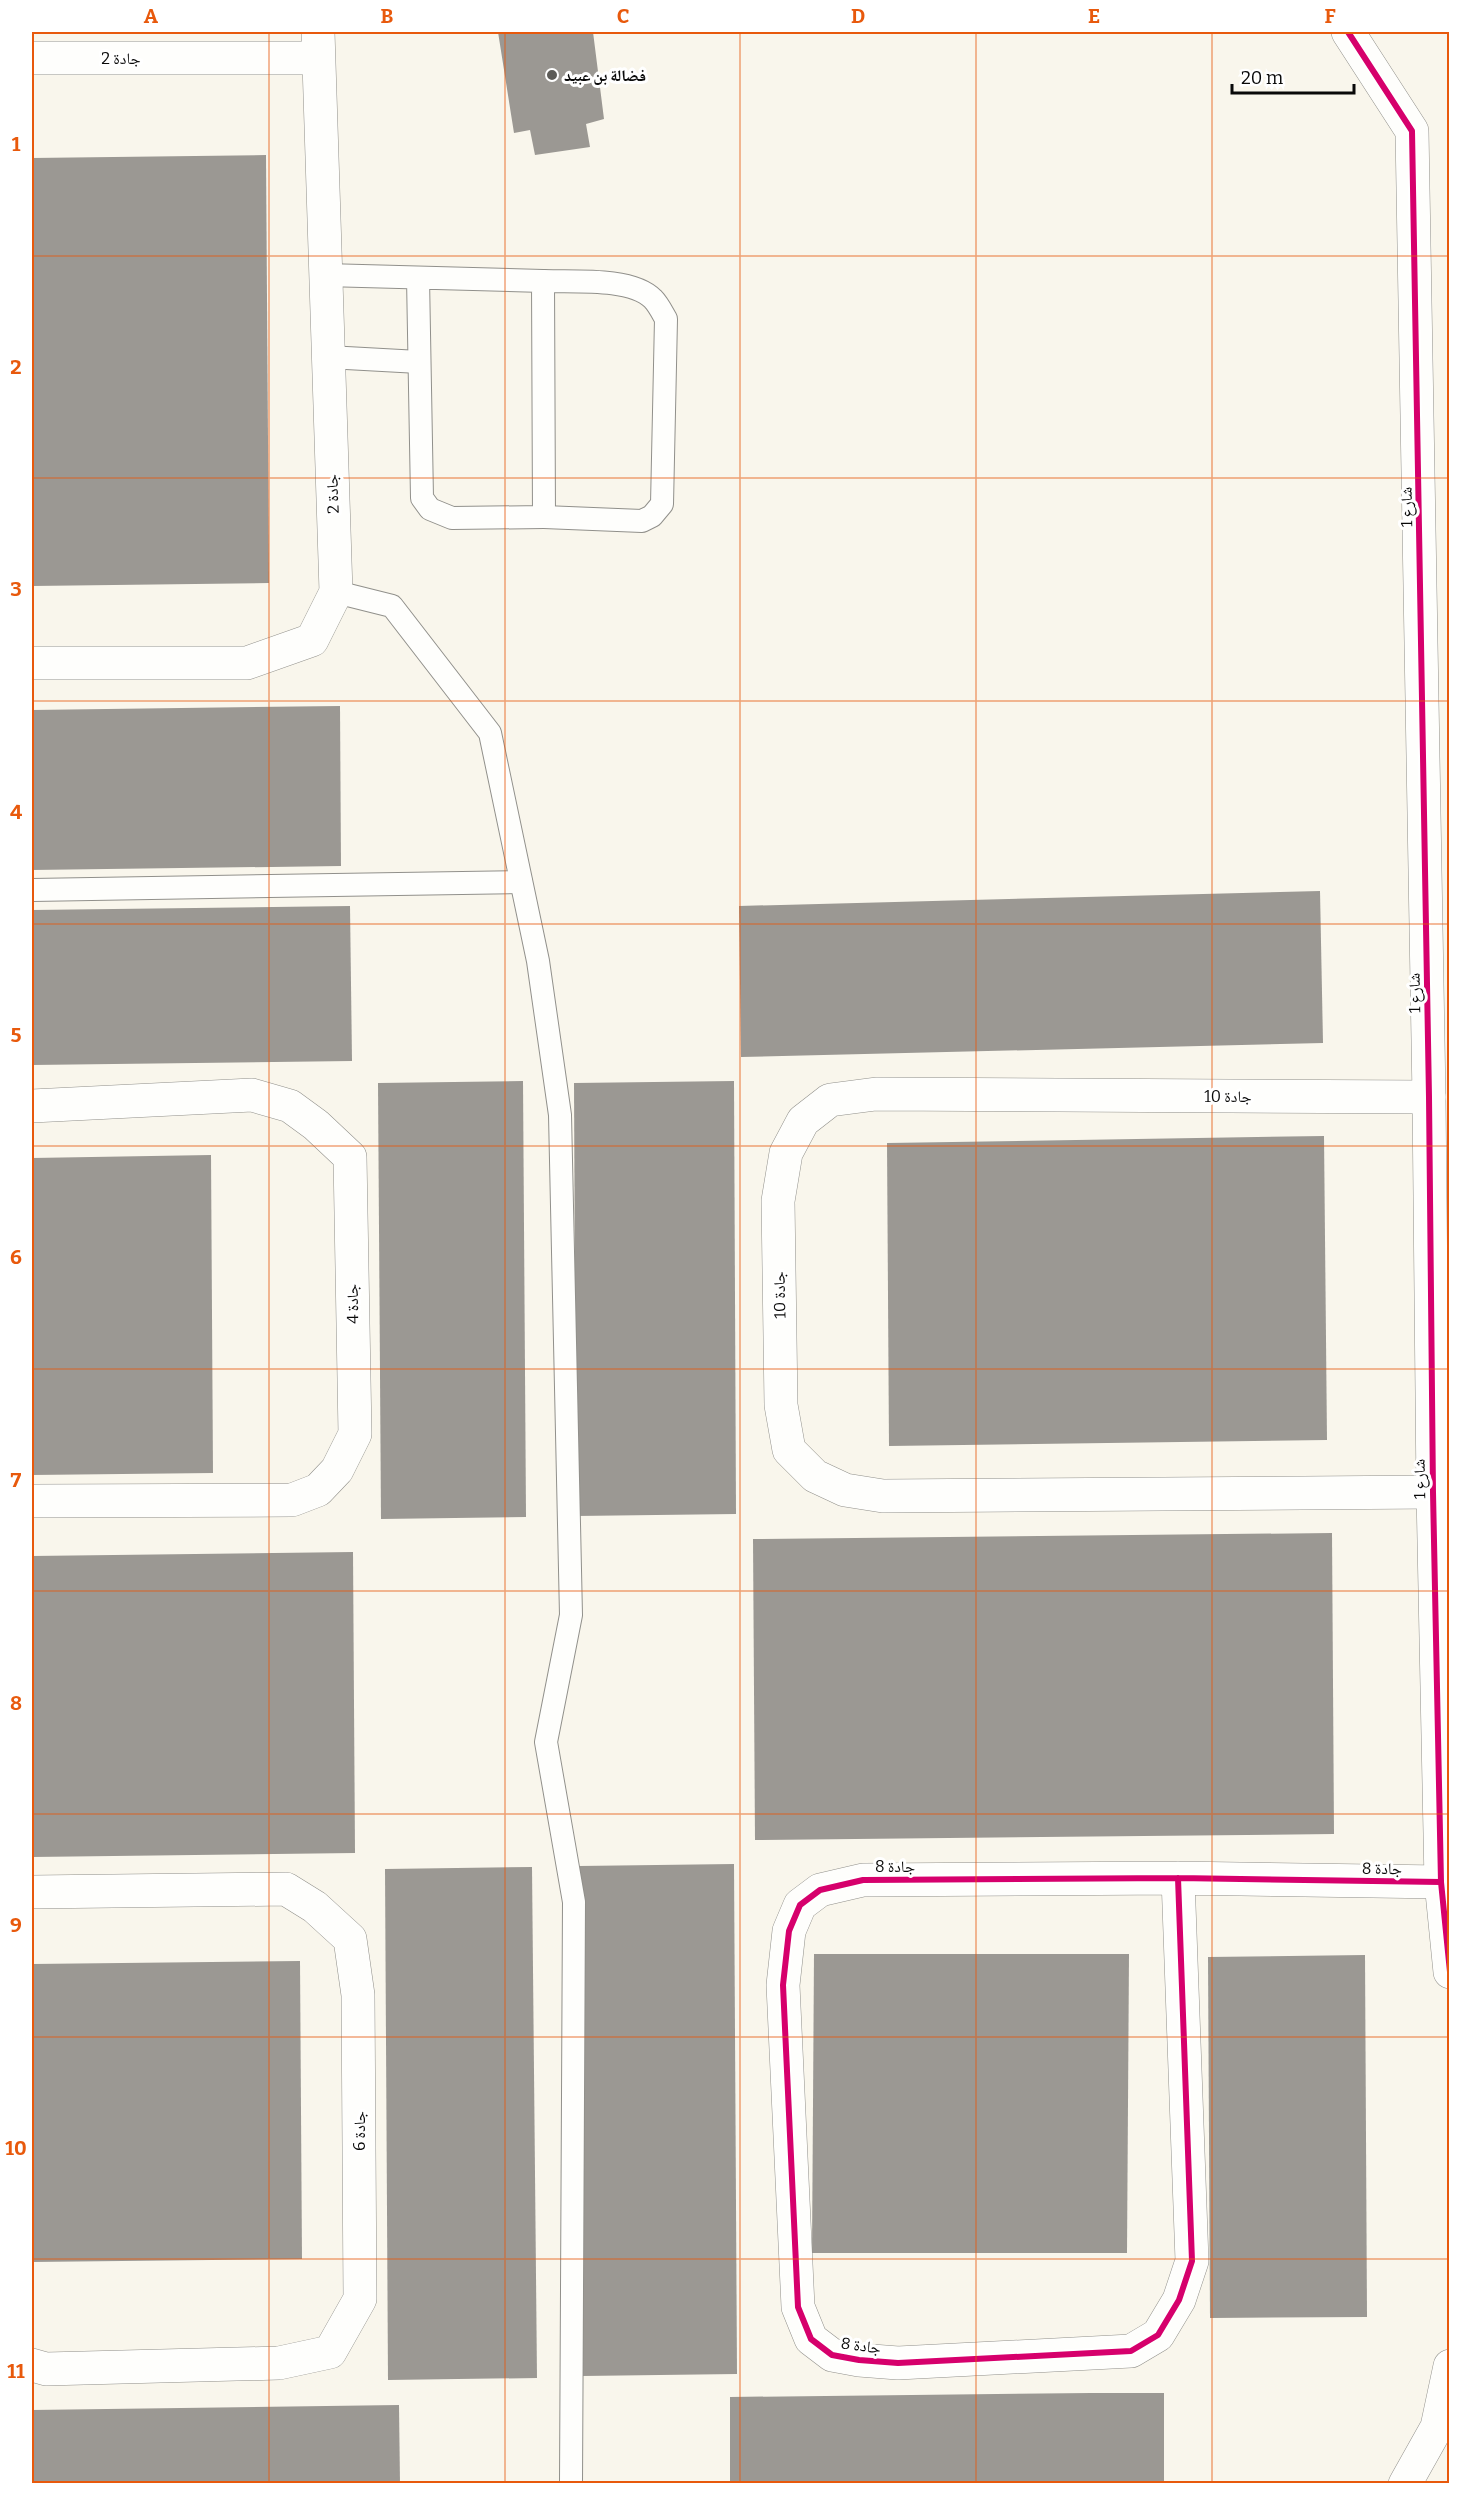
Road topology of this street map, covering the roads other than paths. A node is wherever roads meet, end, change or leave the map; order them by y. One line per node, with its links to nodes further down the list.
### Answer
1 (1348, 32): 11 (street, شارع 1)
2 (318, 45): 3 (street, جادة 2); 4 (street, جادة 2)
3 (32, 58)
4 (325, 275): 5 (lane); 7 (street, جادة 2)
5 (418, 278): 6 (lane); 8 (lane)
6 (543, 281): 9 (lane); 9 (lane)
7 (328, 357): 8 (lane); 10 (street, جادة 2)
8 (419, 362): 9 (lane)
9 (544, 517)
10 (336, 592): 12 (street, جادة 2); 13 (lane)
11 (1435, 596): 15 (street, شارع 1)
12 (32, 663)
13 (521, 882): 14 (lane); 26 (lane)
14 (32, 890)
15 (1429, 1097): 17 (street, شارع 1); 17 (street, جادة 10)
16 (32, 1106): 18 (street, جادة 4)
17 (1432, 1492): 19 (street, شارع 1)
18 (32, 1501)
19 (1442, 1579): 21 (street, شارع 1)
20 (1178, 1878): 20 (street, جادة 8); 21 (street, جادة 8)
21 (1441, 1882): 23 (street, شارع 1)
22 (32, 1892): 24 (street, جادة 6)
23 (1449, 1972)
24 (32, 2365)
25 (1449, 2366): 27 (street)
26 (571, 2484)
27 (1405, 2484)

